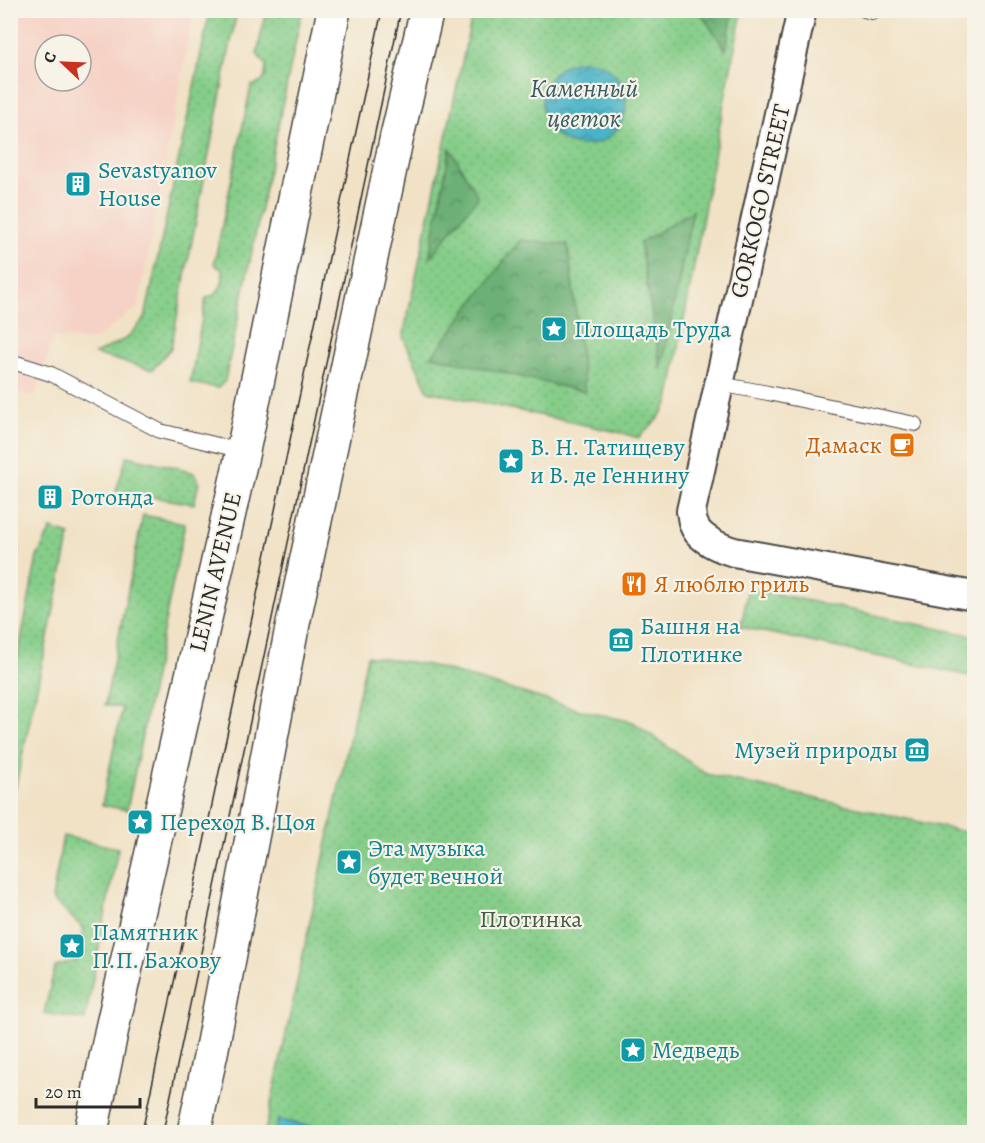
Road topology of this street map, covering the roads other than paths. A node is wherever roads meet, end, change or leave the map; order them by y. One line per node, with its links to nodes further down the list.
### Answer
1 (334, 10): 7 (main road, LENIN AVENUE)
2 (427, 10): 10 (main road)
3 (802, 10): 5 (street, GORKOGO STREET)
4 (10, 361): 7 (lane)
5 (719, 384): 6 (lane); 8 (street, GORKOGO STREET)
6 (915, 424)
7 (243, 451): 9 (main road, LENIN AVENUE)
8 (975, 596)
9 (90, 1132)
10 (194, 1132)

